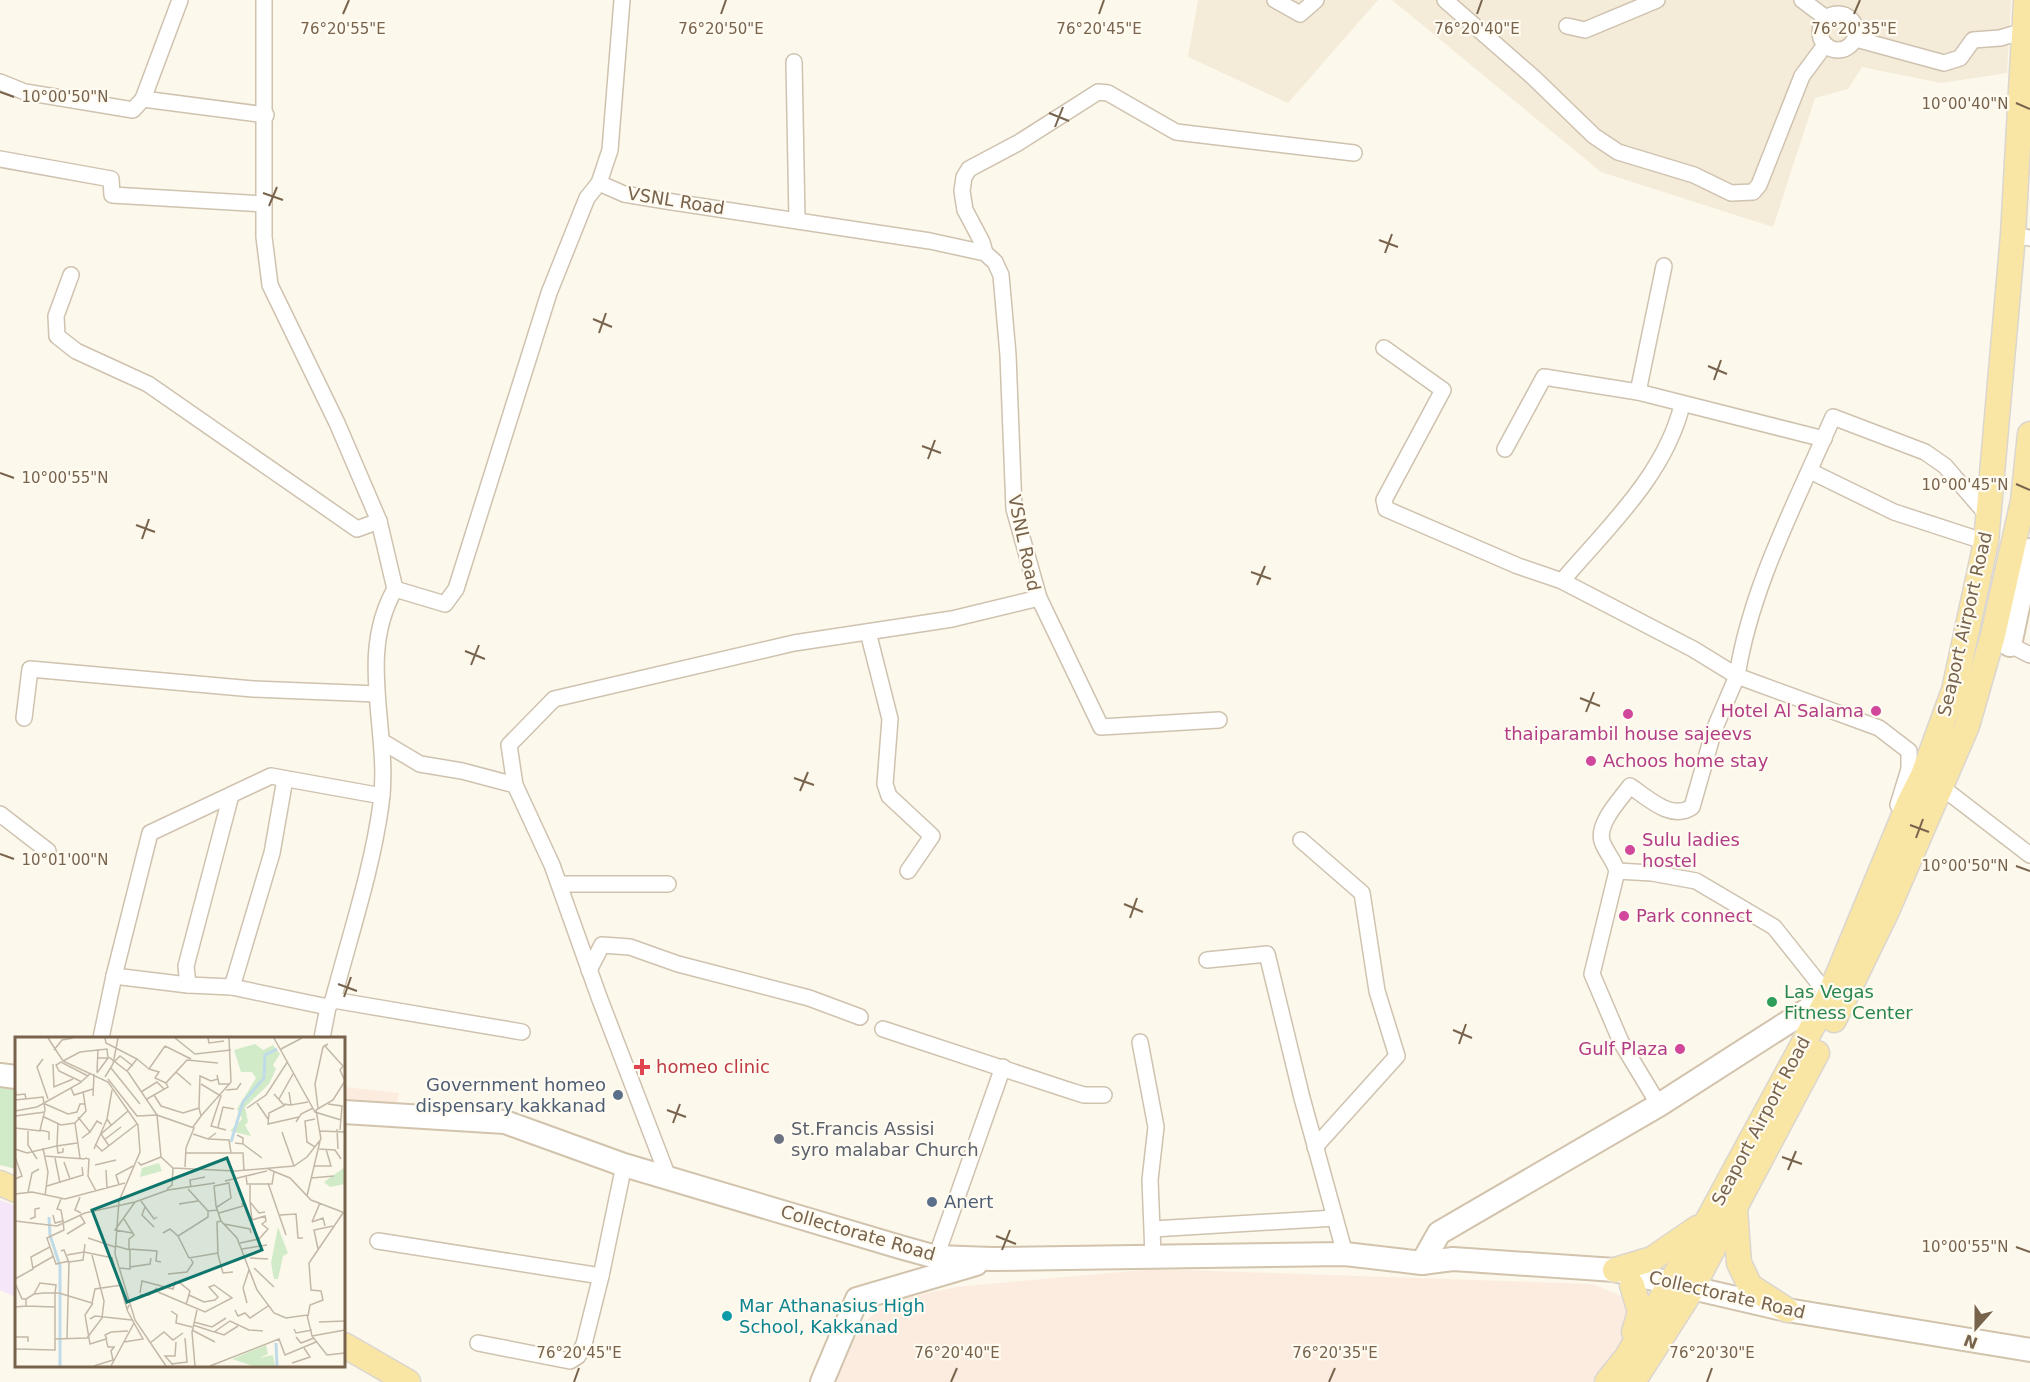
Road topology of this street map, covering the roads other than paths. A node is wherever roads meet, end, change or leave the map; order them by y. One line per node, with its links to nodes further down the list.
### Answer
1 (180, 0): 17 (street)
2 (264, 0): 18 (street)
3 (622, 0): 21 (street)
4 (1275, 0): 5 (street)
5 (1316, 0)
6 (1445, 0): 14 (street)
7 (1657, 0): 11 (street)
8 (1802, 0): 10 (street)
9 (2026, 0): 12 (main road, Seaport Airport Road)
10 (1826, 18): 13 (street); 14 (street)
11 (1567, 26)
12 (2024, 32): 13 (street); 24 (main road, Seaport Airport Road)
13 (1856, 39): 14 (street)
14 (1825, 45)
15 (794, 62): 23 (street)
16 (0, 82): 17 (street)
17 (143, 99): 18 (street)
18 (266, 115): 22 (street)
19 (1354, 153): 25 (street)
20 (0, 159): 22 (street)
21 (600, 183): 23 (street, VSNL Road); 40 (street)
22 (264, 204): 36 (street)
23 (797, 220): 25 (street, VSNL Road)
24 (2022, 236): 35 (main road, Seaport Airport Road)
25 (985, 253): 41 (street, VSNL Road)
26 (1664, 266): 29 (street)
27 (70, 275): 36 (street)
28 (1383, 348): 39 (street)
29 (1638, 392): 30 (street); 33 (street)
30 (1682, 405): 32 (street); 39 (street)
31 (2030, 434): 43 (main road, Seaport Airport Road)
32 (1824, 439): 34 (street); 35 (street)
33 (1505, 449)
34 (1810, 471): 37 (street); 45 (street)
35 (1988, 516): 37 (main road, Seaport Airport Road)
36 (379, 521): 40 (street)
37 (1986, 542): 51 (main road, Seaport Airport Road)
38 (2030, 550): 43 (street)
39 (1562, 581): 45 (street)
40 (395, 589): 46 (street)
41 (1039, 598): 42 (street, VSNL Road); 48 (street)
42 (868, 632): 52 (street, VSNL Road); 60 (street)
43 (2001, 640): 44 (street); 51 (main road, Seaport Airport Road)
44 (2030, 655)
45 (1737, 676): 57 (street); 61 (street)
46 (377, 694): 47 (street); 49 (street)
47 (24, 718)
48 (1219, 720)
49 (383, 742): 52 (street); 54 (street)
50 (285, 779): 53 (street); 54 (street); 68 (street)
51 (1933, 781): 57 (main road, Seaport Airport Road); 59 (street); 88 (main road, Seaport Airport Road)
52 (515, 785): 62 (street)
53 (231, 795): 66 (street); 67 (street)
54 (382, 796): 70 (street)
55 (0, 814): 58 (street)
56 (1301, 840): 83 (street)
57 (1894, 840): 69 (main road, Seaport Airport Road)
58 (48, 851)
59 (2030, 855)
60 (908, 871)
61 (1617, 871): 69 (street); 81 (street)
62 (559, 884): 63 (street); 65 (street)
63 (668, 885)
64 (1207, 960): 83 (street)
65 (589, 969): 71 (street); 85 (street)
66 (114, 976): 67 (street); 74 (street)
67 (188, 985): 68 (street)
68 (232, 987): 70 (street)
69 (1829, 996): 81 (street); 89 (main road, Seaport Airport Road)
70 (331, 1003): 73 (street); 75 (street)
71 (860, 1017)
72 (884, 1029): 77 (street)
73 (522, 1032)
74 (102, 1037)
75 (322, 1037)
76 (1140, 1042): 91 (street)
77 (1003, 1067): 80 (street); 95 (street)
78 (0, 1075): 79 (street)
79 (15, 1077)
80 (1104, 1095)
81 (1659, 1105): 97 (street)
82 (345, 1112): 84 (street, Collectorate Road)
83 (1315, 1147): 90 (street)
84 (624, 1165): 85 (street, Collectorate Road); 98 (street)
85 (668, 1177): 95 (street, Collectorate Road)
86 (0, 1183): 87 (main road)
87 (15, 1190)
88 (1735, 1209): 100 (main road, Seaport Airport Road); 101 (main road)
89 (1710, 1216): 99 (main road); 100 (main road, Seaport Airport Road)
90 (1335, 1218): 91 (street); 93 (street)
91 (1153, 1229): 94 (street)
92 (378, 1241): 98 (street)
93 (1345, 1254): 94 (street, Collectorate Road); 97 (street, Collectorate Road)
94 (1152, 1255): 96 (street, Collectorate Road)
95 (936, 1257): 96 (street, Collectorate Road)
96 (992, 1259): 107 (street)
97 (1426, 1260): 99 (street, Collectorate Road)
98 (601, 1276): 102 (street)
99 (1623, 1277): 100 (street, Collectorate Road); 105 (main road)
100 (1678, 1290): 101 (street, Collectorate Road); 105 (main road, Seaport Airport Road); 109 (main road, Seaport Airport Road)
101 (1787, 1310): 104 (street, Collectorate Road)
102 (478, 1343)
103 (345, 1346): 106 (main road)
104 (2030, 1350)
105 (1626, 1358): 108 (main road, Seaport Airport Road)
106 (408, 1382)
107 (822, 1382)
108 (1607, 1382)
109 (1633, 1382)

